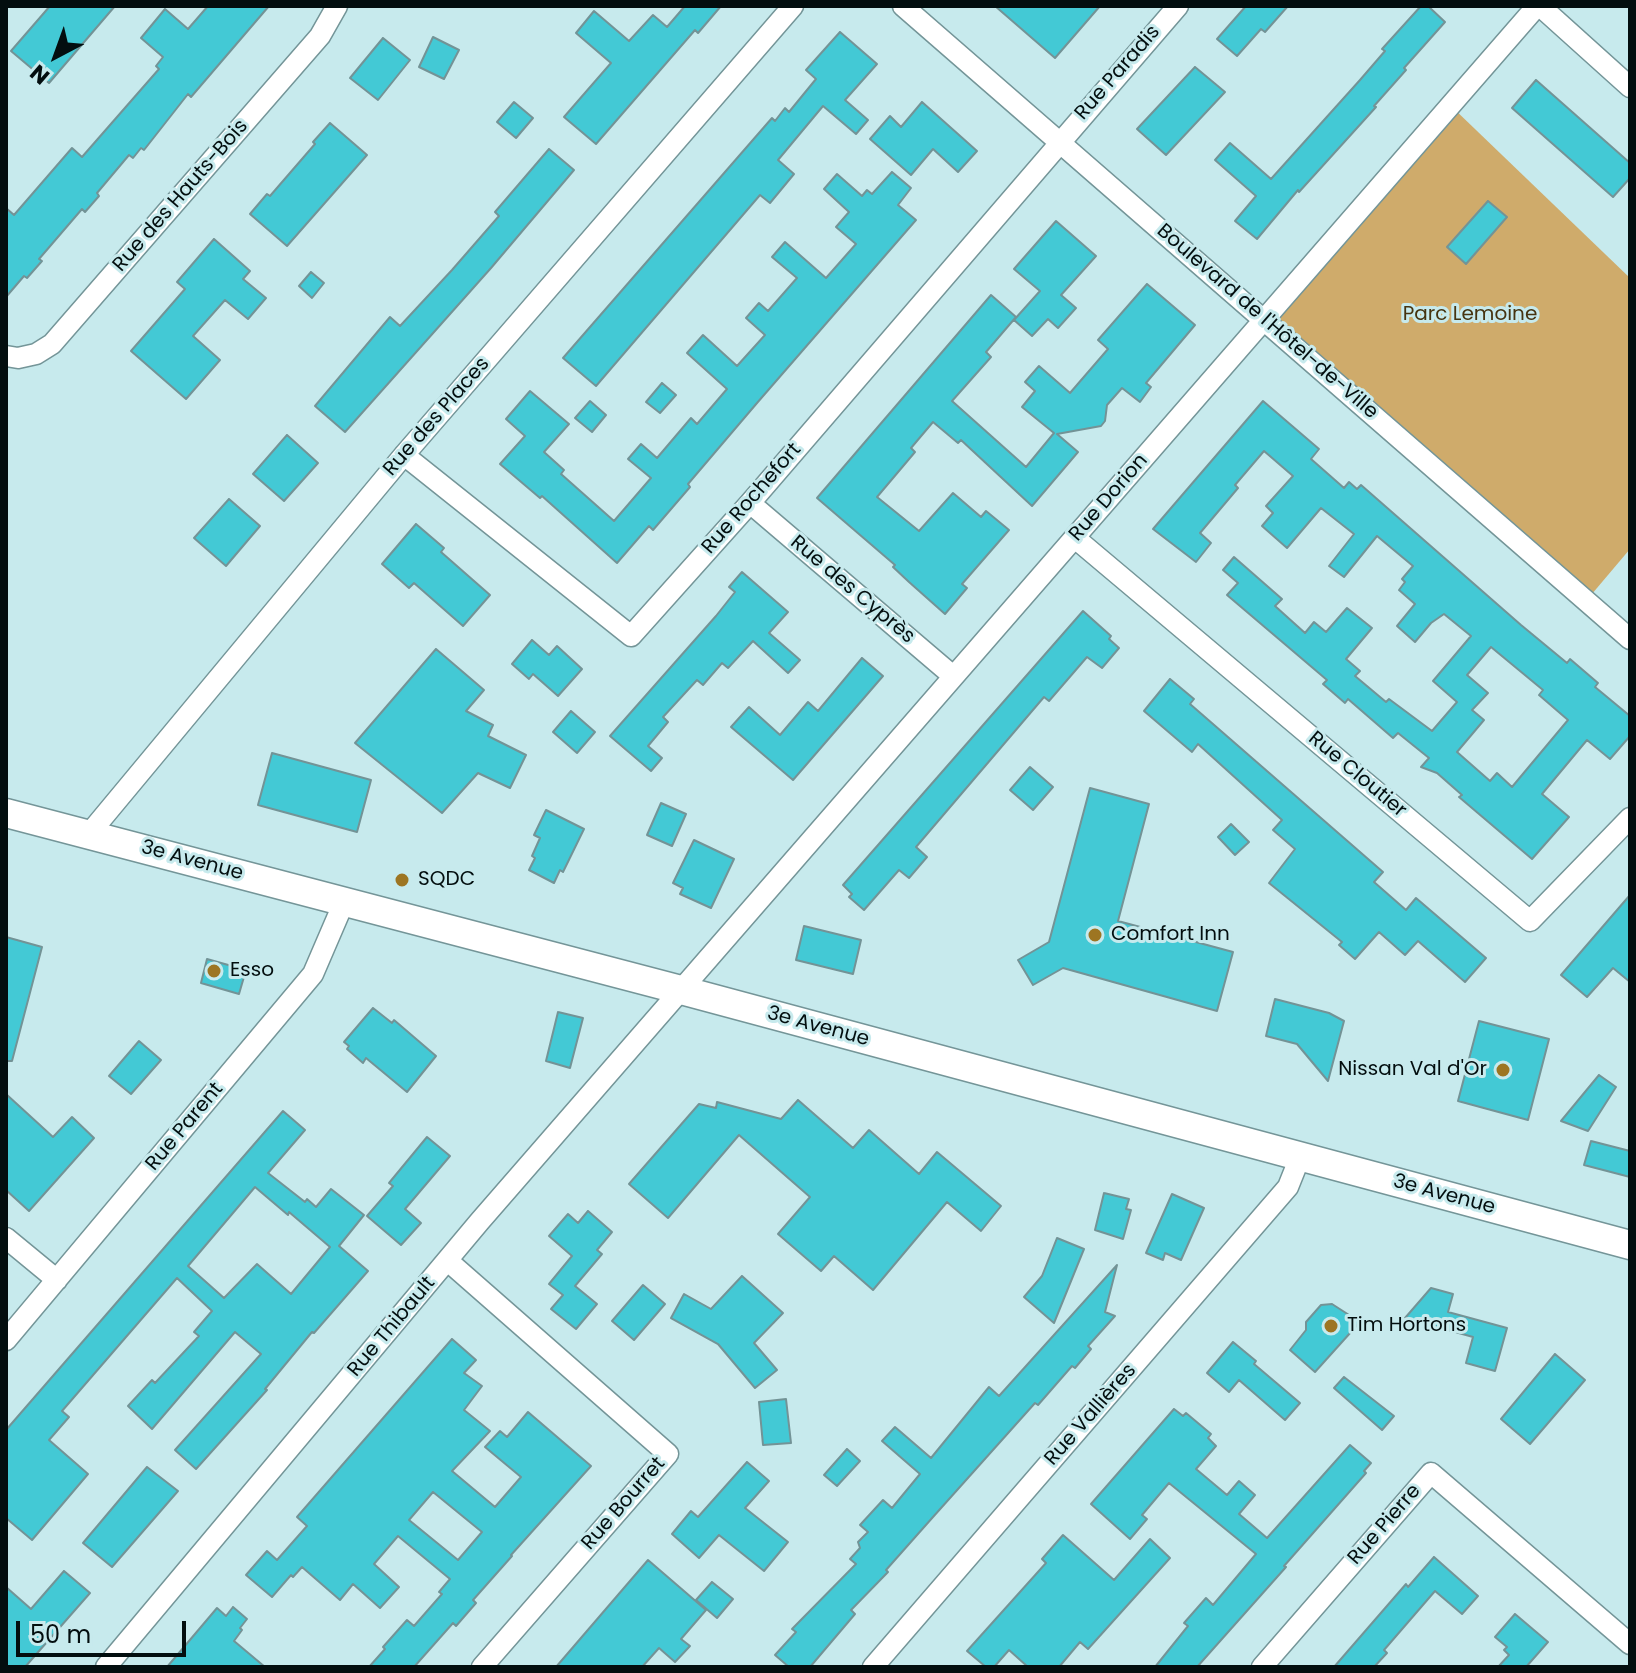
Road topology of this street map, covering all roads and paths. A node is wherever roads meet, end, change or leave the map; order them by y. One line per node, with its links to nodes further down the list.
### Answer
1 (337, 6): 9 (street, Rue des Hauts-Bois)
2 (793, 6): 10 (street, Rue des Places)
3 (903, 6): 7 (street, Boulevard de l'Hôtel-de-Ville)
4 (1178, 6): 7 (street, Rue Paradis)
5 (1538, 6): 6 (street); 8 (street, Rue Dorion)
6 (1630, 87)
7 (1059, 141): 8 (street, Boulevard de l'Hôtel-de-Ville); 11 (street, Rue Rochefort)
8 (1265, 319): 12 (street, Rue Dorion); 13 (street, Boulevard de l'Hôtel-de-Ville)
9 (6, 356)
10 (404, 455): 11 (street, Rue Rochefort); 17 (street, Rue des Places)
11 (750, 503): 14 (street, Rue des Cyprès)
12 (1075, 538): 14 (street, Rue Dorion); 16 (street, Rue Cloutier)
13 (1630, 639)
14 (953, 676): 19 (street, Rue Dorion)
15 (6, 813): 17 (main road, 3e Avenue)
16 (1630, 818)
17 (89, 834): 18 (main road, 3e Avenue)
18 (344, 902): 19 (main road, 3e Avenue); 24 (street, Rue Parent)
19 (681, 990): 20 (main road, 3e Avenue); 23 (street, Rue Thibault)
20 (1300, 1157): 22 (main road, 3e Avenue); 29 (street, Rue Vallières)
21 (6, 1238): 24 (street)
22 (1630, 1245)
23 (448, 1261): 27 (street, Rue Thibault); 28 (street, Rue Bourret)
24 (57, 1280): 25 (street, Rue Parent)
25 (6, 1340)
26 (1630, 1644): 30 (street, Rue Pierre)
27 (106, 1667)
28 (482, 1667)
29 (873, 1667)
30 (1262, 1667)

